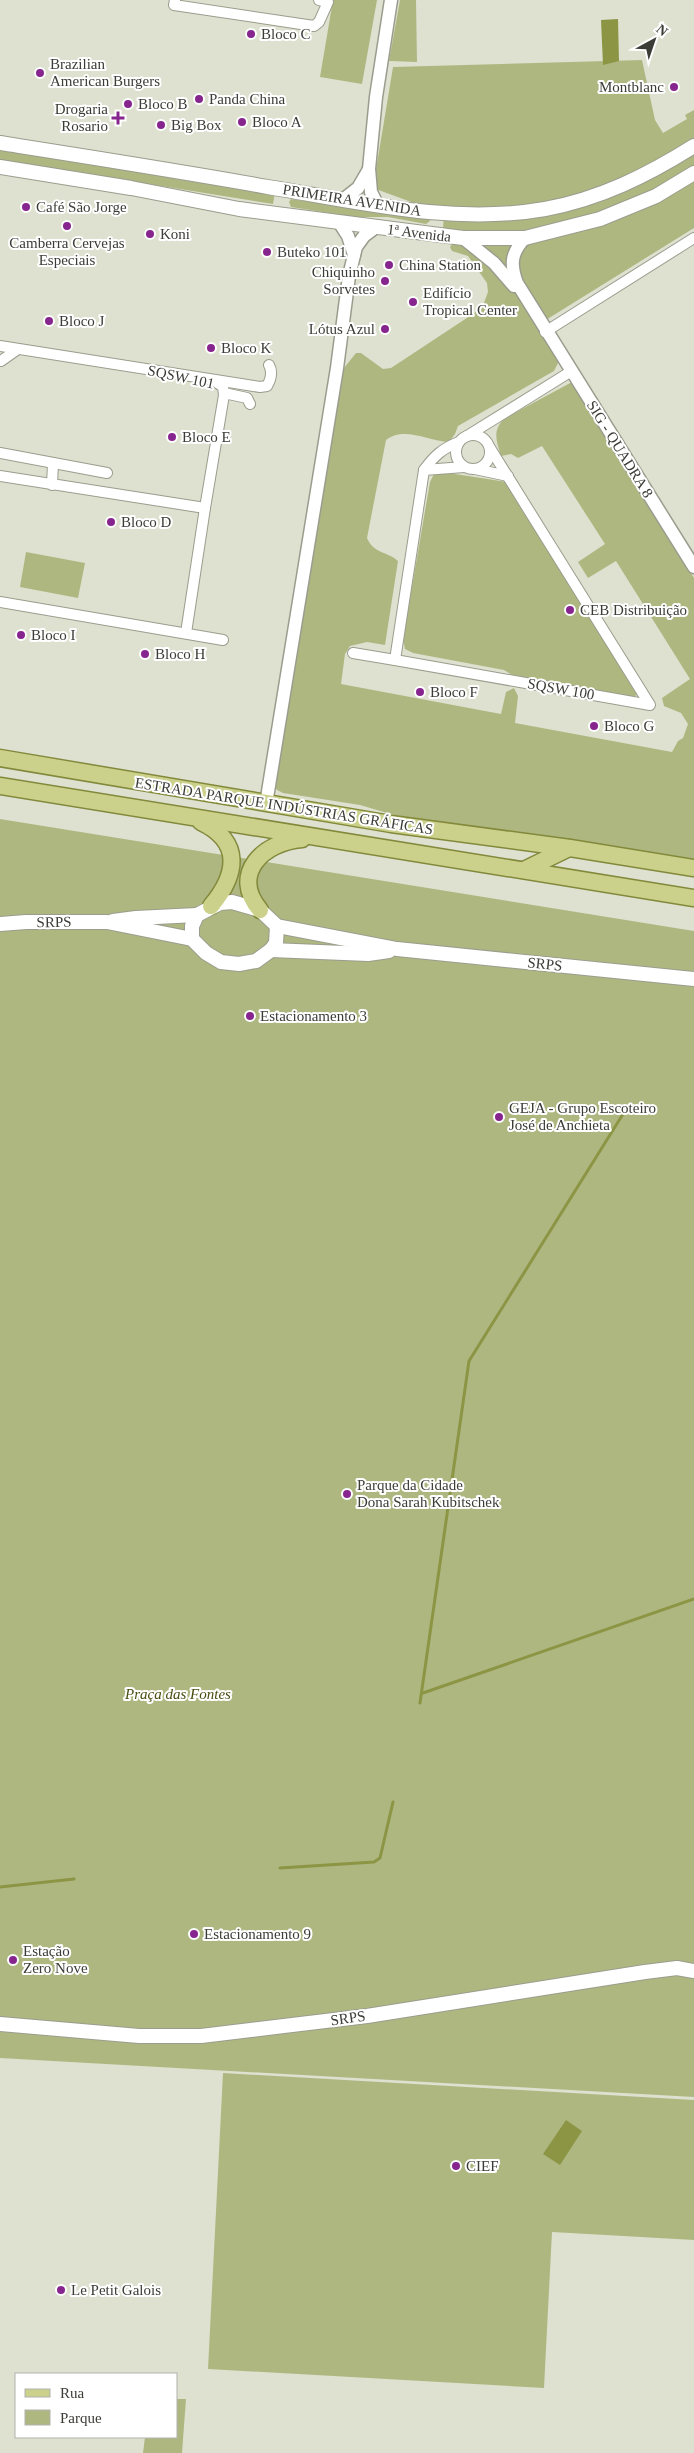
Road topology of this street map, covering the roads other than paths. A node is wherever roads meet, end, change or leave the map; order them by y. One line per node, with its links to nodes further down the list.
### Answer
1 (174, 0): 3 (street)
2 (391, 0): 7 (street)
3 (324, 1)
4 (0, 143): 9 (main road, PRIMEIRA AVENIDA)
5 (694, 146): 12 (main road, PRIMEIRA AVENIDA)
6 (0, 167): 13 (main road, PRIMEIRA AVENIDA)
7 (369, 169): 10 (street); 11 (street)
8 (694, 173): 18 (main road)
9 (290, 190): 10 (main road, PRIMEIRA AVENIDA); 13 (main road)
10 (344, 199): 11 (main road, PRIMEIRA AVENIDA)
11 (377, 204): 12 (main road, PRIMEIRA AVENIDA)
12 (429, 212): 16 (main road)
13 (282, 213): 14 (main road, PRIMEIRA AVENIDA)
14 (338, 222): 15 (main road, PRIMEIRA AVENIDA); 20 (street)
15 (376, 228): 16 (main road, 1ª Avenida); 20 (street)
16 (425, 232): 17 (main road, 1ª Avenida)
17 (463, 238): 18 (main road); 21 (street, SIG - QUADRA 8)
18 (525, 238): 21 (street, SIG - QUADRA 8)
19 (694, 238): 22 (street)
20 (354, 255): 54 (street)
21 (527, 302): 22 (street, SIG - QUADRA 8)
22 (545, 332): 28 (street, SIG - QUADRA 8)
23 (0, 346): 24 (street, SQSW 101)
24 (18, 349): 26 (street); 29 (street, SQSW 101)
25 (0, 356): 26 (street)
26 (0, 362)
27 (269, 365): 29 (street)
28 (570, 372): 32 (street); 46 (street, SIG - QUADRA 8)
29 (216, 382): 30 (street, SQSW 101)
30 (224, 393): 31 (street); 45 (street, SQSW 101)
31 (250, 404)
32 (494, 419): 33 (street); 35 (street)
33 (468, 436): 34 (street); 35 (street)
34 (459, 442): 38 (street); 40 (street)
35 (488, 445): 39 (street); 43 (street, SQSW 100)
36 (0, 453): 37 (street)
37 (53, 463): 41 (street); 44 (street)
38 (464, 466): 39 (street); 40 (street)
39 (475, 469): 43 (street)
40 (424, 470): 51 (street)
41 (107, 474)
42 (0, 476): 44 (street)
43 (508, 476): 51 (street, SQSW 100)
44 (52, 485): 45 (street)
45 (205, 508): 48 (street, SQSW 101)
46 (694, 567)
47 (0, 602): 48 (street)
48 (186, 633): 49 (street)
49 (223, 640)
50 (353, 653): 51 (street)
51 (395, 660)
52 (0, 758): 54 (main road, ESTRADA PARQUE INDÚSTRIAS GRÁFICAS)
53 (0, 786): 55 (main road, ESTRADA PARQUE INDÚSTRIAS GRÁFICAS)
54 (266, 804): 57 (main road, ESTRADA PARQUE INDÚSTRIAS GRÁFICAS)
55 (183, 815): 56 (main road, ESTRADA PARQUE INDÚSTRIAS GRÁFICAS); 62 (main road)
56 (320, 838): 59 (main road, ESTRADA PARQUE INDÚSTRIAS GRÁFICAS); 61 (main road)
57 (570, 848): 58 (main road, ESTRADA PARQUE INDÚSTRIAS GRÁFICAS); 59 (main road)
58 (694, 868)
59 (524, 870): 60 (main road, ESTRADA PARQUE INDÚSTRIAS GRÁFICAS)
60 (694, 898)
61 (260, 910): 62 (main road, SRPS); 65 (main road, SRPS)
62 (204, 911): 63 (main road, SRPS); 66 (main road)
63 (107, 922): 64 (main road, SRPS); 66 (main road, SRPS)
64 (0, 924)
65 (277, 926): 67 (main road, SRPS); 68 (main road)
66 (192, 940): 68 (main road, SRPS)
67 (397, 949): 68 (main road, SRPS); 69 (main road, SRPS)
68 (271, 950)
69 (694, 980)
70 (694, 1971): 71 (main road, SRPS)
71 (0, 2024)

